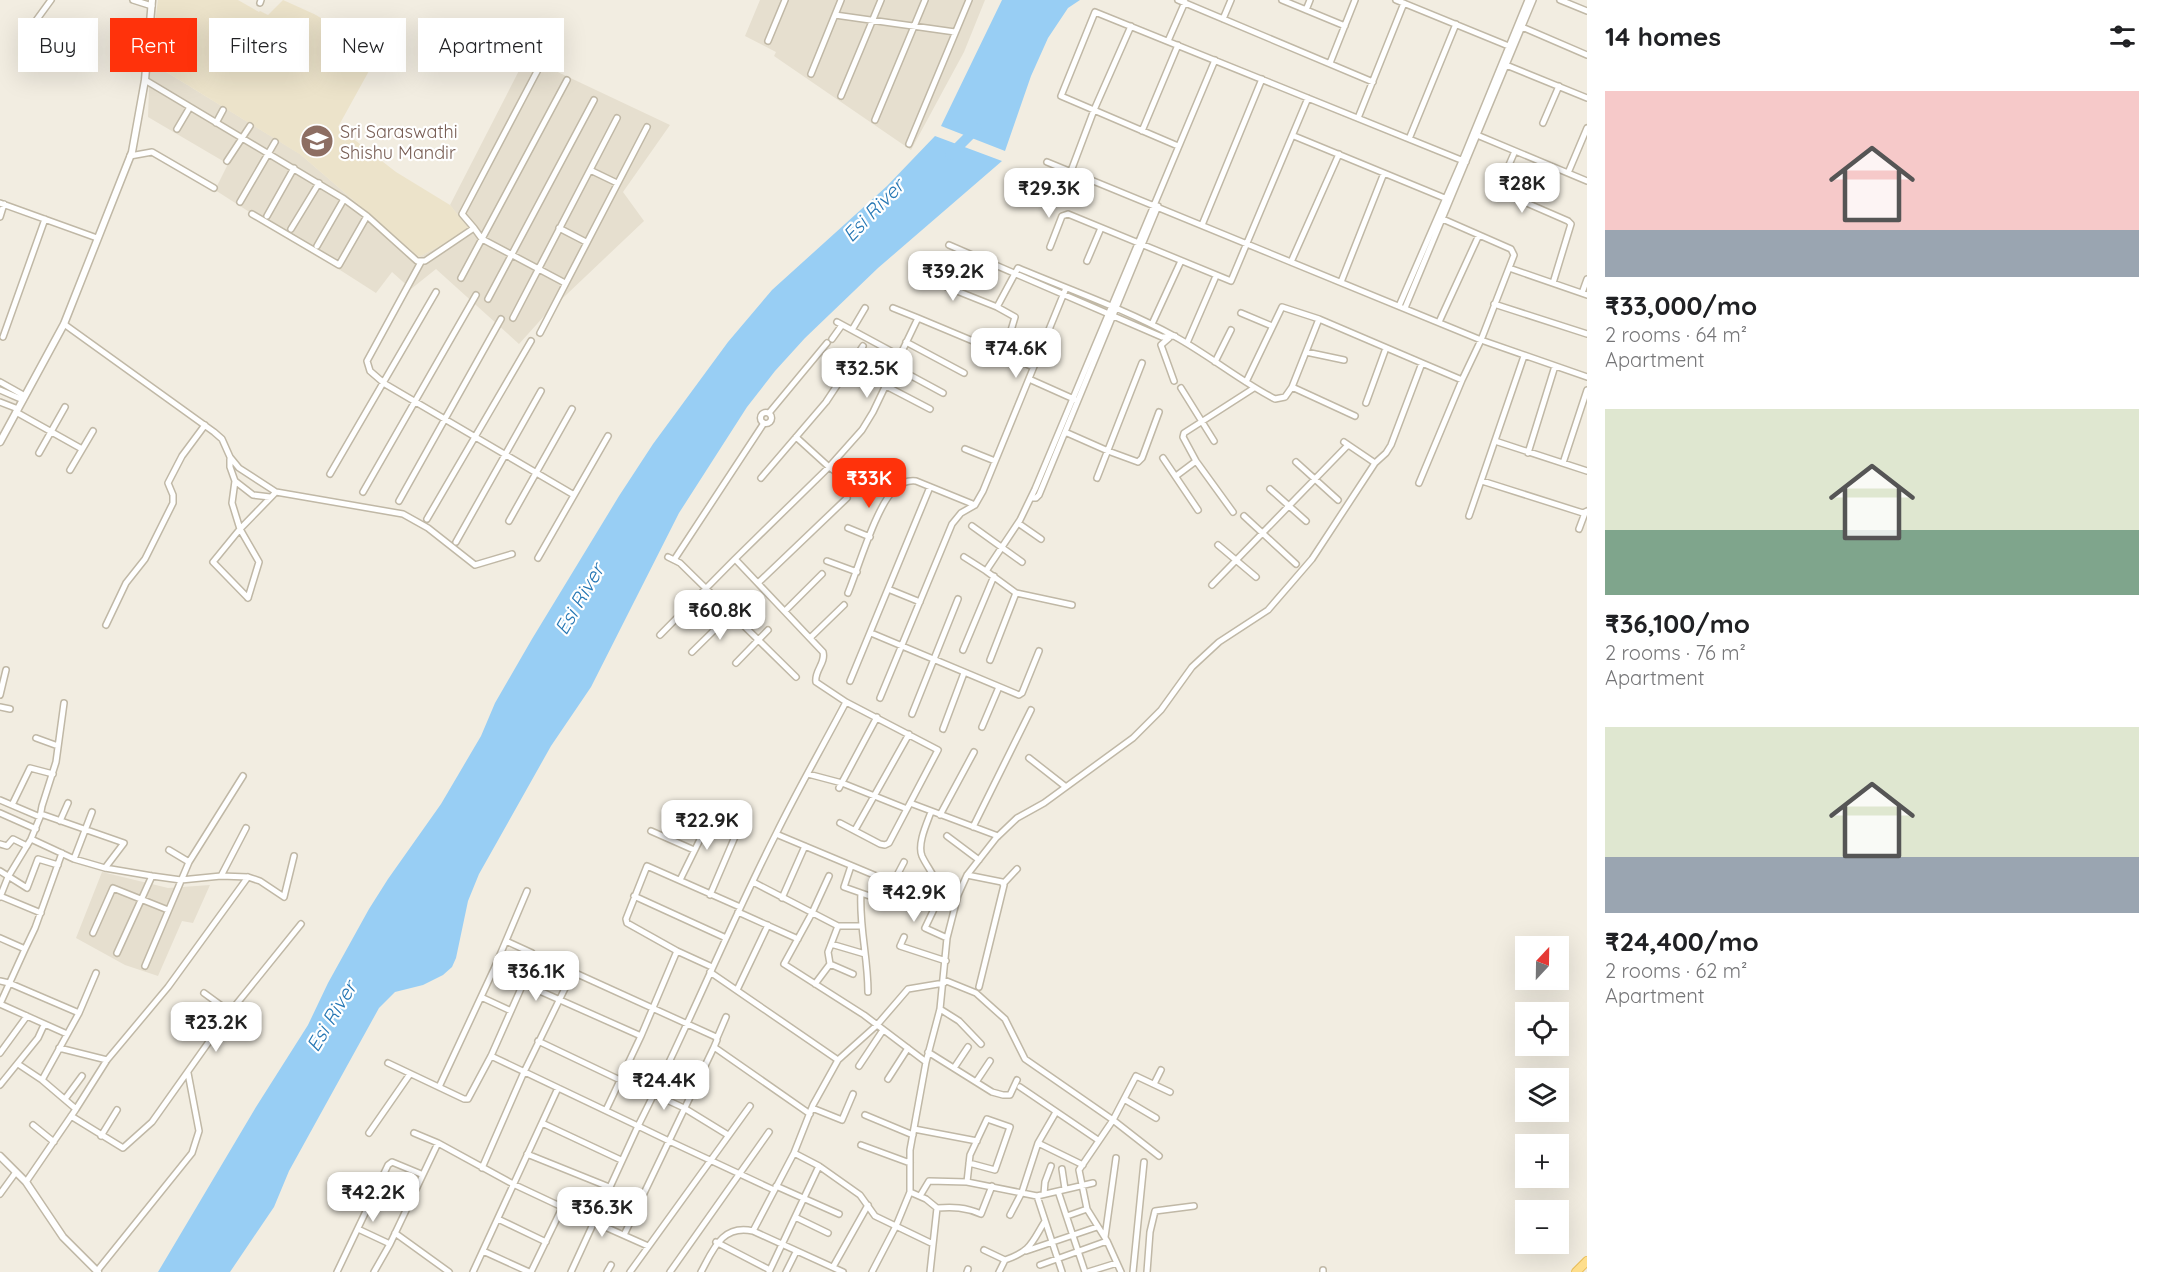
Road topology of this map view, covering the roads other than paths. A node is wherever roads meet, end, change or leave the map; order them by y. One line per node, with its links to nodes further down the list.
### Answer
1 (51, 0): 23 (street)
2 (133, 0): 18 (street)
3 (785, 0): 33 (street)
4 (841, 0): 22 (street)
5 (881, 0): 25 (street)
6 (925, 0): 27 (street)
7 (969, 0): 31 (street)
8 (1178, 0): 17 (street)
9 (1231, 0): 24 (street)
10 (1282, 0): 20 (street)
11 (1310, 0): 20 (street)
12 (1355, 0): 29 (street)
13 (1396, 0): 19 (street)
14 (1528, 0): 35 (street)
15 (1533, 0): 30 (street)
16 (1560, 0): 21 (street)
17 (1185, 1): 24 (street); 32 (street)
18 (152, 3): 43 (street)
19 (1404, 3): 26 (street); 45 (street)
20 (1306, 10): 29 (street)
21 (1587, 11)
22 (835, 15): 25 (street); 41 (street)
23 (38, 18)
24 (1223, 19): 38 (street)
25 (872, 20): 27 (street); 47 (street)
26 (1455, 24): 35 (street); 67 (street)
27 (914, 26): 31 (street); 56 (street)
28 (1131, 26): 32 (street); 53 (street); 53 (street)
29 (1345, 26): 38 (street)
30 (1522, 27): 35 (street); 36 (street)
31 (955, 32): 70 (street)
32 (1168, 41): 34 (street)
33 (768, 42)
34 (1178, 45): 37 (street); 63 (street)
35 (1511, 47): 39 (street); 78 (street)
36 (1587, 55)
37 (1215, 60): 42 (street); 71 (street)
38 (1330, 63): 45 (street)
39 (1506, 64): 46 (street); 64 (street)
40 (537, 72): 100 (street)
41 (811, 74)
42 (1262, 79): 48 (street); 99 (street)
43 (145, 80): 51 (street); 75 (street)
44 (567, 80): 106 (street)
45 (1373, 82): 55 (street)
46 (1559, 86): 49 (street); 58 (street)
47 (840, 96)
48 (1308, 98): 55 (street); 65 (street)
49 (1587, 98)
50 (594, 100): 113 (street)
51 (190, 107): 57 (street); 62 (street)
52 (223, 110): 57 (street)
53 (1094, 110): 63 (street); 81 (street)
54 (617, 118): 80 (street)
55 (1358, 118): 67 (street)
56 (875, 120)
57 (216, 123): 66 (street)
58 (1543, 123)
59 (250, 126): 66 (street)
60 (647, 127): 86 (street)
61 (1587, 128): 68 (street)
62 (177, 129)
63 (1142, 131): 71 (street)
64 (1477, 135): 72 (street); 78 (street)
65 (1294, 136): 74 (street); 109 (street)
66 (242, 138): 73 (street); 76 (street)
67 (1409, 139): 78 (street)
68 (1585, 139): 83 (street)
69 (275, 142): 73 (street)
70 (909, 144)
71 (1179, 146): 92 (street)
72 (1515, 151): 83 (street); 127 (street)
73 (267, 154): 79 (street); 90 (street)
74 (1339, 154): 82 (street); 117 (street)
75 (130, 156): 87 (street); 105 (street)
76 (227, 161)
77 (1047, 162): 81 (street)
78 (1464, 162): 89 (street)
79 (294, 168): 85 (street); 94 (street)
80 (590, 170): 86 (street); 101 (street)
81 (1071, 171): 92 (street)
82 (1384, 173): 89 (street); 125 (street)
83 (1568, 173): 84 (street)
84 (1587, 181)
85 (318, 183): 88 (street); 103 (street)
86 (617, 183): 107 (street)
87 (214, 188)
88 (344, 199): 95 (street); 111 (street)
89 (1448, 200): 97 (street)
90 (240, 202)
91 (2, 204): 96 (street); 98 (street)
92 (1156, 205): 99 (street); 108 (street)
93 (252, 214): 95 (street)
94 (267, 216)
95 (367, 216): 116 (street)
96 (0, 217)
97 (1440, 218): 104 (street); 136 (street)
98 (45, 219): 105 (street); 154 (street)
99 (1202, 225): 109 (street)
100 (474, 228): 106 (street); 116 (street)
101 (559, 228): 107 (street); 118 (street)
102 (1101, 228): 108 (street); 112 (street); 114 (street)
103 (291, 229)
104 (1479, 235): 119 (street); 146 (street)
105 (97, 238): 147 (street)
106 (482, 239): 113 (street); 123 (street)
107 (586, 242): 126 (street)
108 (1140, 244): 115 (street); 139 (street)
109 (1247, 244): 117 (street); 122 (street)
110 (949, 245): 120 (street)
111 (317, 246)
112 (1050, 247)
113 (511, 255): 118 (street); 133 (street)
114 (1088, 261)
115 (1181, 261): 122 (street); 148 (street)
116 (421, 262): 180 (street)
117 (1291, 262): 125 (street)
118 (538, 268): 126 (street); 142 (street)
119 (1509, 268): 127 (street); 134 (street)
120 (1015, 274): 128 (street); 132 (street); 135 (street)
121 (917, 275): 135 (street)
122 (1216, 276): 159 (street)
123 (460, 278)
124 (1587, 279): 130 (street)
125 (1341, 282): 136 (street)
126 (565, 283): 152 (street)
127 (1552, 283): 130 (street)
128 (1066, 288): 132 (street); 139 (street)
129 (436, 292): 180 (street)
130 (1584, 294)
131 (476, 295): 191 (street)
132 (1063, 295): 141 (street); 172 (street)
133 (488, 299)
134 (1494, 303): 153 (street); 156 (street)
135 (997, 307): 163 (street)
136 (1402, 307): 146 (street)
137 (865, 308): 150 (street)
138 (893, 308): 143 (street)
139 (1113, 308): 141 (street); 148 (street)
140 (1241, 313): 149 (street)
141 (1111, 315): 155 (street); 190 (street)
142 (513, 318)
143 (918, 318): 158 (street); 163 (street)
144 (1319, 319): 149 (street); 161 (street); 162 (street)
145 (501, 320): 200 (street)
146 (1439, 322): 156 (street)
147 (64, 324): 189 (street); 202 (street)
148 (1152, 324): 155 (street)
149 (1272, 326): 179 (street)
150 (852, 330): 164 (street); 275 (street)
151 (1231, 330): 167 (street)
152 (540, 333)
153 (1587, 334)
154 (3, 337)
155 (1172, 337): 159 (street); 177 (street)
156 (1481, 340): 165 (street); 176 (street)
157 (531, 341): 207 (street)
158 (906, 342): 164 (street); 173 (street)
159 (1187, 343): 167 (street)
160 (863, 346): 208 (street)
161 (1386, 348): 169 (street); 193 (street)
162 (1306, 352): 166 (street); 182 (street)
163 (1004, 354): 172 (street)
164 (900, 356): 171 (street)
165 (1524, 356): 170 (street); 211 (street)
166 (1344, 360)
167 (1215, 362): 179 (street)
168 (1142, 363): 214 (street)
169 (1422, 363): 176 (street); 223 (street)
170 (1555, 366): 174 (street); 216 (street)
171 (895, 367): 181 (street); 188 (street)
172 (1033, 367): 175 (street)
173 (964, 373)
174 (1587, 377)
175 (1029, 378): 190 (street); 221 (street)
176 (1462, 380): 237 (street)
177 (1174, 381)
178 (0, 382): 189 (street)
179 (1246, 382): 184 (street)
180 (383, 383): 191 (street); 230 (street)
181 (886, 386): 196 (street); 225 (street)
182 (1292, 387): 184 (street); 199 (street)
183 (1181, 388): 201 (street)
184 (1254, 388): 201 (street)
185 (0, 390): 189 (street)
186 (1587, 390): 224 (street)
187 (541, 391): 217 (street)
188 (943, 393)
189 (24, 398): 197 (street)
190 (1076, 400): 205 (street)
191 (415, 401): 200 (street); 241 (street)
192 (0, 402): 197 (street)
193 (1366, 403)
194 (65, 407): 204 (street)
195 (572, 409): 228 (street)
196 (930, 409)
197 (17, 410): 204 (street); 209 (street)
198 (1160, 412): 214 (street)
199 (1355, 416)
200 (445, 419): 207 (street); 248 (street)
201 (1203, 423): 210 (street); 220 (street)
202 (205, 425): 218 (street); 298 (street)
203 (93, 430): 212 (street)
204 (51, 431): 212 (street); 215 (street)
205 (1063, 431): 214 (street); 259 (street)
206 (608, 436): 243 (street)
207 (476, 437): 217 (street); 256 (street)
208 (795, 437): 225 (street); 232 (street)
209 (0, 441)
210 (1214, 441)
211 (1494, 441): 216 (street); 236 (street)
212 (82, 449): 226 (street)
213 (965, 449): 221 (street)
214 (1108, 451): 233 (street)
215 (39, 453)
216 (1528, 453): 224 (street)
217 (505, 454): 228 (street); 267 (street)
218 (230, 457): 235 (street); 240 (street)
219 (1163, 458): 231 (street)
220 (1196, 460): 231 (street); 252 (street)
221 (995, 461): 249 (street)
222 (1296, 462): 234 (street)
223 (1375, 463): 234 (street); 336 (street)
224 (1563, 463): 227 (street)
225 (829, 467): 242 (street); 274 (street)
226 (70, 470)
227 (1587, 471)
228 (536, 473): 243 (street); 257 (street)
229 (883, 473): 242 (street)
230 (330, 474)
231 (1176, 476): 251 (street)
232 (761, 478)
233 (1097, 478)
234 (1315, 479): 247 (street); 250 (street)
235 (235, 481): 244 (street); 262 (street)
236 (1482, 481): 253 (street); 255 (street)
237 (1419, 483)
238 (930, 487): 249 (street); 265 (street); 288 (street)
239 (1270, 489): 250 (street)
240 (276, 492): 244 (street); 270 (street)
241 (363, 492)
242 (863, 492): 245 (street)
243 (574, 495): 273 (street)
244 (271, 497): 262 (street)
245 (871, 497)
246 (847, 498): 285 (street)
247 (1338, 500)
248 (399, 501)
249 (975, 505): 293 (street)
250 (1288, 506): 258 (street); 264 (street)
251 (1198, 510)
252 (1233, 512)
253 (1586, 512): 263 (street)
254 (1244, 516): 264 (street)
255 (1469, 516)
256 (428, 519)
257 (509, 521)
258 (1306, 521)
259 (1018, 523): 266 (street); 269 (street)
260 (972, 526): 269 (street)
261 (848, 528): 265 (street)
262 (240, 529): 262 (street)
263 (1579, 529)
264 (1263, 533): 276 (street); 279 (street)
265 (870, 537): 281 (street)
266 (1041, 539)
267 (456, 542)
268 (1218, 545): 276 (street)
269 (1002, 548): 278 (street); 280 (street)
270 (512, 554)
271 (668, 557): 275 (street)
272 (964, 557): 280 (street)
273 (538, 558)
274 (735, 559): 285 (street); 287 (street)
275 (674, 560): 287 (street)
276 (1236, 560): 284 (street); 286 (street)
277 (827, 561): 281 (street)
278 (1022, 562)
279 (1296, 564)
280 (986, 571): 283 (street)
281 (856, 572): 289 (street)
282 (822, 574): 296 (street)
283 (994, 576): 290 (street); 305 (street)
284 (1256, 578)
285 (758, 584): 296 (street)
286 (1212, 585)
287 (705, 588): 297 (street); 301 (street)
288 (888, 589): 293 (street); 300 (street)
289 (848, 593)
290 (1016, 593): 295 (street); 309 (street)
291 (747, 597): 297 (street)
292 (958, 599): 308 (street)
293 (920, 602): 304 (street)
294 (844, 605): 302 (street)
295 (1072, 605)
296 (785, 611): 302 (street)
297 (731, 614): 303 (street); 307 (street)
298 (106, 625)
299 (768, 630): 303 (street)
300 (871, 633): 304 (street); 314 (street)
301 (660, 635)
302 (810, 639): 318 (street)
303 (758, 640): 310 (street); 313 (street)
304 (902, 646): 308 (street); 317 (street)
305 (963, 650)
306 (1039, 651): 315 (street)
307 (692, 652)
308 (933, 659): 312 (street); 323 (street)
309 (990, 660)
310 (736, 663)
311 (6, 670): 316 (street)
312 (964, 673): 315 (street); 326 (street)
313 (796, 677)
314 (850, 681)
315 (999, 687): 325 (street)
316 (0, 695)
317 (880, 698)
318 (846, 702): 324 (street); 333 (street)
319 (64, 703): 329 (street)
320 (0, 707): 321 (street)
321 (10, 709)
322 (1031, 710): 350 (street)
323 (912, 714)
324 (877, 717): 327 (street); 335 (street)
325 (982, 727)
326 (943, 729)
327 (909, 734): 337 (street); 341 (street)
328 (36, 738): 329 (street)
329 (58, 746): 332 (street)
330 (974, 752): 346 (street)
331 (1029, 758): 336 (street)
332 (53, 774): 340 (street); 347 (street)
333 (808, 774): 335 (street); 357 (street)
334 (243, 776): 371 (street)
335 (841, 785): 337 (street)
336 (1066, 787): 359 (street)
337 (874, 795): 341 (street); 354 (street)
338 (0, 800): 340 (street)
339 (68, 803): 348 (street)
340 (12, 805): 347 (street)
341 (908, 806): 344 (street); 354 (street)
342 (714, 811): 365 (street)
343 (92, 812): 353 (street)
344 (931, 812): 346 (street); 391 (street)
345 (0, 813): 352 (street)
346 (940, 815): 350 (street)
347 (40, 816): 348 (street); 352 (street)
348 (60, 821): 353 (street)
349 (840, 823): 354 (street)
350 (973, 827): 359 (street)
351 (246, 828): 379 (street)
352 (36, 829): 360 (street)
353 (85, 830): 368 (street); 374 (street)
354 (855, 830)
355 (651, 831): 365 (street)
356 (737, 832): 394 (street)
357 (776, 834): 363 (street); 388 (street)
358 (947, 836): 369 (street)
359 (998, 836): 369 (street)
360 (31, 839): 362 (street); 366 (street)
361 (0, 844): 362 (street)
362 (27, 846): 382 (street)
363 (805, 846): 373 (street); 398 (street)
364 (169, 849): 371 (street)
365 (694, 850): 385 (street)
366 (62, 853): 368 (street); 372 (street)
367 (294, 856): 381 (street)
368 (74, 859): 374 (street)
369 (979, 860): 377 (street)
370 (904, 861): 383 (street)
371 (189, 862): 384 (street)
372 (58, 865): 382 (street); 404 (street)
373 (851, 866): 383 (street); 393 (street)
374 (105, 868): 378 (street)
375 (1017, 868): 389 (street)
376 (0, 871): 382 (street)
377 (967, 875): 389 (street); 395 (street)
378 (152, 876): 384 (street); 399 (street)
379 (220, 876): 381 (street); 384 (street)
380 (829, 876): 405 (street)
381 (248, 877): 462 (street)
382 (7, 878): 387 (street); 397 (street)
383 (895, 879): 401 (street)
384 (181, 880): 402 (street)
385 (680, 880): 394 (street); 396 (street)
386 (117, 881): 390 (street)
387 (0, 882)
388 (753, 882): 398 (street); 403 (street)
389 (1003, 884): 433 (street)
390 (113, 888): 399 (street); 410 (street)
391 (944, 888): 395 (street); 401 (street)
392 (527, 891): 416 (street)
393 (861, 893): 400 (street); 409 (street)
394 (710, 895): 403 (street)
395 (958, 895): 414 (street)
396 (634, 896): 413 (street); 419 (street)
397 (0, 897): 404 (street)
398 (782, 898): 405 (street)
399 (140, 899): 402 (street); 420 (street)
400 (884, 901)
401 (937, 902): 414 (street)
402 (168, 910): 424 (street)
403 (739, 910): 407 (street); 413 (street)
404 (41, 913): 418 (street)
405 (812, 913): 408 (street); 415 (street)
406 (300, 924): 443 (street)
407 (768, 925): 415 (street); 434 (street)
408 (838, 926): 409 (street); 417 (street)
409 (861, 926): 421 (street)
410 (93, 933)
411 (904, 937): 422 (street)
412 (0, 938): 418 (street)
413 (726, 938): 425 (street)
414 (947, 938): 422 (street)
415 (798, 939): 432 (street)
416 (506, 941): 431 (street); 437 (street)
417 (831, 944): 421 (street); 423 (street)
418 (26, 949): 430 (street)
419 (677, 951): 425 (street); 440 (street)
420 (117, 953)
421 (865, 954): 435 (street)
422 (945, 961): 429 (street)
423 (830, 964): 427 (street); 432 (street)
424 (145, 966)
425 (711, 969): 434 (street); 448 (street)
426 (96, 973): 444 (street)
427 (853, 974)
428 (0, 981): 430 (street)
429 (944, 981): 441 (street); 449 (street); 501 (street)
430 (9, 982): 439 (street); 444 (street)
431 (524, 984): 438 (street); 442 (street)
432 (815, 984): 449 (street)
433 (979, 987)
434 (737, 990): 463 (street)
435 (867, 992)
436 (204, 993): 443 (street)
437 (481, 997): 442 (street); 482 (street)
438 (559, 999): 440 (street); 451 (street); 453 (street)
439 (0, 1004): 445 (street)
440 (652, 1008): 448 (street); 451 (street)
441 (940, 1009): 454 (street); 459 (street)
442 (511, 1011): 461 (street)
443 (230, 1012): 472 (street)
444 (79, 1013): 450 (street)
445 (27, 1016): 447 (street); 460 (street)
446 (726, 1017): 452 (street)
447 (44, 1024): 450 (street); 467 (street)
448 (688, 1024): 452 (street); 486 (street)
449 (880, 1028): 458 (street); 463 (street); 468 (street)
450 (67, 1034): 457 (street)
451 (641, 1036): 477 (street)
452 (717, 1038): 455 (street)
453 (538, 1041): 471 (street); 477 (street)
454 (981, 1044)
455 (714, 1047): 491 (street); 497 (street)
456 (968, 1047): 469 (street)
457 (59, 1048): 462 (street); 476 (street)
458 (908, 1048): 465 (street); 475 (street)
459 (928, 1052): 465 (street); 469 (street)
460 (0, 1053)
461 (491, 1056): 471 (street); 482 (street)
462 (106, 1060): 493 (street)
463 (838, 1060): 492 (street)
464 (990, 1061): 479 (street)
465 (926, 1062): 506 (street)
466 (388, 1063): 473 (street)
467 (18, 1064): 476 (street); 481 (street)
468 (859, 1066)
469 (954, 1068): 479 (street)
470 (1161, 1070): 480 (street)
471 (524, 1072): 484 (street); 531 (street)
472 (188, 1073): 509 (street); 592 (street)
473 (410, 1074): 482 (street); 507 (street)
474 (82, 1076): 488 (street)
475 (888, 1079)
476 (42, 1080): 488 (street)
477 (620, 1080): 495 (street)
478 (1017, 1080): 479 (street)
479 (976, 1082)
480 (1154, 1084): 485 (street); 489 (street)
481 (0, 1085)
482 (440, 1087)
483 (1020, 1087): 496 (street)
484 (558, 1088): 495 (street); 502 (street)
485 (1170, 1092)
486 (654, 1094): 491 (street); 504 (street)
487 (854, 1094): 492 (street)
488 (64, 1099): 493 (street)
489 (1124, 1100): 500 (street); 501 (street)
490 (750, 1106): 510 (street)
491 (684, 1108): 510 (street); 512 (street)
492 (812, 1108): 497 (street)
493 (76, 1109): 499 (street)
494 (117, 1110): 509 (street)
495 (606, 1110): 504 (street)
496 (1056, 1112): 511 (street); 516 (street)
497 (810, 1114): 518 (street)
498 (865, 1115): 506 (street)
499 (71, 1116): 509 (street); 514 (street)
500 (1156, 1118)
501 (1113, 1120): 511 (street); 521 (street)
502 (542, 1123): 519 (street); 523 (street)
503 (33, 1125): 514 (street)
504 (638, 1126): 512 (street); 523 (street)
505 (770, 1132): 535 (street)
506 (914, 1132): 513 (street); 526 (street)
507 (369, 1133)
508 (414, 1133): 515 (street)
509 (101, 1136)
510 (728, 1136): 524 (street)
511 (1098, 1140): 528 (street)
512 (669, 1141): 524 (street); 571 (street)
513 (977, 1141): 527 (street); 527 (street)
514 (54, 1142): 536 (street)
515 (438, 1143): 531 (street); 534 (street)
516 (1038, 1143): 528 (street); 547 (street)
517 (861, 1145): 526 (street)
518 (794, 1153): 529 (street); 543 (street)
519 (527, 1154): 539 (street); 542 (street)
520 (0, 1156): 533 (street)
521 (1159, 1156)
522 (1116, 1158): 572 (street)
523 (621, 1160): 542 (street)
524 (709, 1160): 535 (street); 579 (street)
525 (1144, 1162): 612 (street)
526 (910, 1163): 546 (street)
527 (969, 1163): 537 (street)
528 (1083, 1165): 540 (street)
529 (819, 1166): 551 (street); 552 (street)
530 (1051, 1166): 549 (street)
531 (482, 1168): 539 (street)
532 (1062, 1169): 544 (street)
533 (16, 1172): 536 (street); 548 (street)
534 (421, 1174): 566 (street); 568 (street)
535 (739, 1175): 543 (street); 602 (street)
536 (26, 1182): 592 (street)
537 (967, 1182): 541 (street); 550 (street)
538 (1093, 1183): 540 (street)
539 (513, 1184): 554 (street); 561 (street)
540 (1081, 1185): 544 (street); 556 (street)
541 (992, 1186): 547 (street); 555 (street)
542 (609, 1187): 563 (street)
543 (775, 1188): 551 (street); 567 (street)
544 (1065, 1189): 545 (street)
545 (1058, 1191): 549 (street); 559 (street)
546 (910, 1192): 550 (street); 564 (street)
547 (1022, 1192): 549 (street); 558 (street)
548 (0, 1194)
549 (1041, 1195): 562 (street)
550 (920, 1197): 555 (street)
551 (804, 1198): 557 (street); 560 (street)
552 (868, 1205): 564 (street); 591 (street)
553 (1194, 1206): 613 (street)
554 (562, 1208): 563 (street); 574 (street)
555 (937, 1208): 577 (street)
556 (1087, 1209): 559 (street); 565 (street)
557 (839, 1214)
558 (1010, 1215)
559 (1067, 1216): 570 (street)
560 (795, 1217): 569 (street); 578 (street)
561 (498, 1219): 574 (street); 581 (street)
562 (1045, 1221): 573 (street); 582 (street)
563 (594, 1222): 571 (street); 599 (street)
564 (896, 1226): 577 (street); 606 (street)
565 (1097, 1227): 570 (street); 572 (street)
566 (358, 1229): 576 (street); 594 (street)
567 (753, 1231): 575 (street); 578 (street)
568 (395, 1233): 576 (street); 596 (street)
569 (828, 1233)
570 (1073, 1234): 573 (street); 584 (street)
571 (624, 1235): 579 (street)
572 (1106, 1239): 584 (street); 588 (street)
573 (1052, 1241): 582 (street); 585 (street)
574 (546, 1242): 598 (street)
575 (716, 1242): 593 (street); 603 (street)
576 (390, 1244): 595 (street)
577 (933, 1244): 607 (street)
578 (782, 1245): 583 (street); 593 (street)
579 (648, 1246): 601 (street)
580 (984, 1250): 586 (street)
581 (483, 1251): 597 (street); 598 (street)
582 (1026, 1251): 586 (street)
583 (796, 1252): 591 (street); 604 (street)
584 (1079, 1252): 585 (street); 610 (street)
585 (1058, 1259): 590 (street); 609 (street)
586 (1005, 1260): 608 (street)
587 (1587, 1261): 614 (main road)
588 (1117, 1263): 610 (street); 611 (street)
589 (611, 1265): 600 (street)
590 (1040, 1265)
591 (833, 1267): 605 (street)
592 (97, 1271)
593 (770, 1271)
594 (337, 1272)
595 (374, 1272)
596 (449, 1272)
597 (473, 1272)
598 (530, 1272)
599 (571, 1272)
600 (608, 1272)
601 (630, 1272)
602 (670, 1272)
603 (701, 1272)
604 (786, 1272)
605 (843, 1272)
606 (872, 1272)
607 (930, 1272)
608 (999, 1272)
609 (1062, 1272)
610 (1086, 1272)
611 (1121, 1272)
612 (1132, 1272)
613 (1147, 1272)
614 (1576, 1272)

